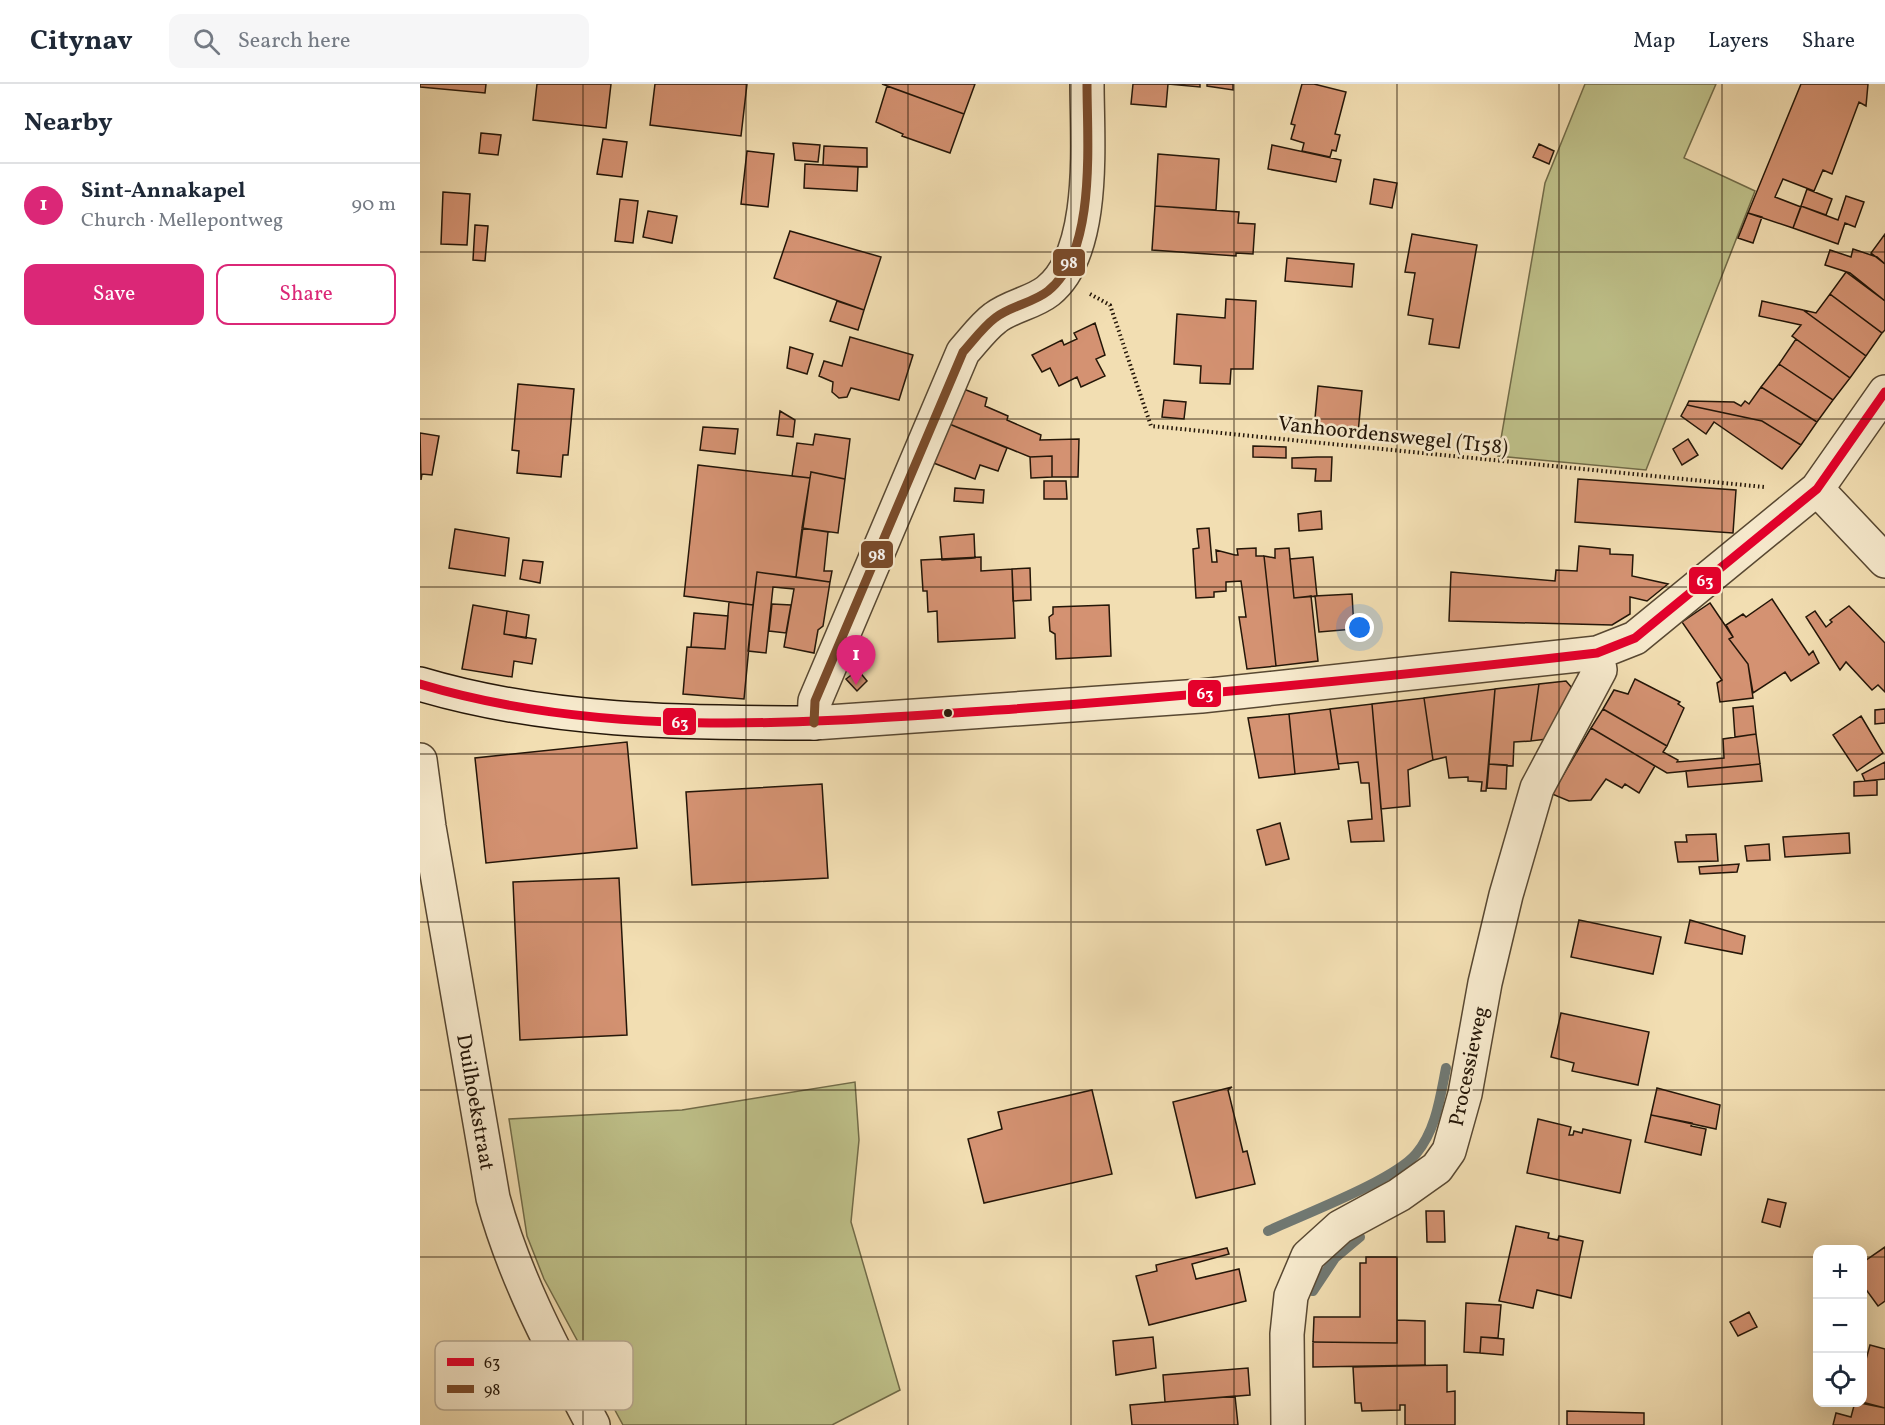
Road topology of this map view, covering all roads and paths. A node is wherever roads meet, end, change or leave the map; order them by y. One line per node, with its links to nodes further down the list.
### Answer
1 (1087, 84): 2 (street)
2 (1060, 279): 4 (path, Vanhoordenswegel (T158)); 8 (street)
3 (1885, 392): 4 (street)
4 (1816, 489): 5 (street); 6 (street)
5 (1885, 561)
6 (1597, 653): 8 (street); 13 (street, Processieweg)
7 (420, 687): 8 (street)
8 (814, 723)
9 (420, 760): 10 (street, Duilhoekstraat)
10 (550, 1341)
11 (585, 1410): 12 (street, Duilhoekstraat)
12 (593, 1425)
13 (1288, 1425)

